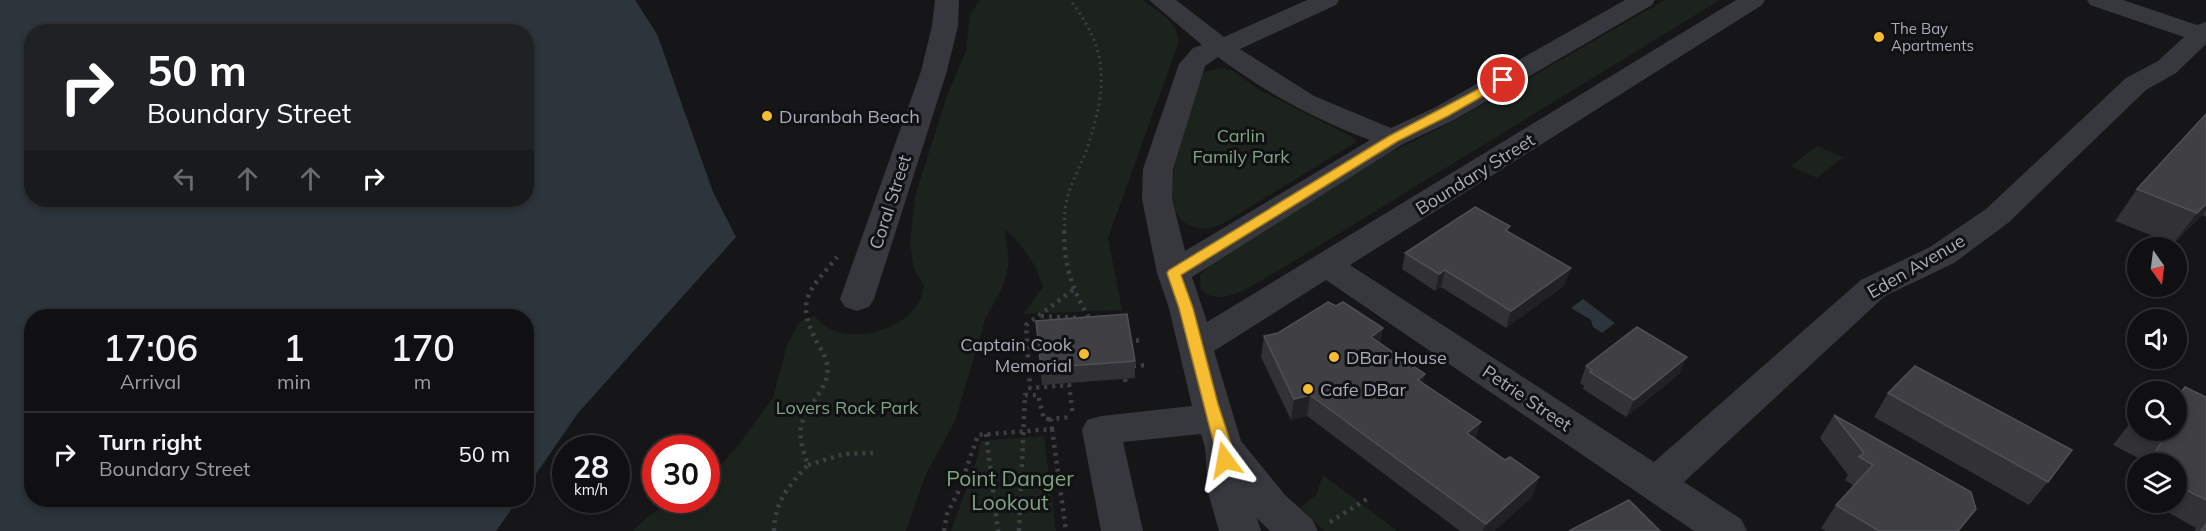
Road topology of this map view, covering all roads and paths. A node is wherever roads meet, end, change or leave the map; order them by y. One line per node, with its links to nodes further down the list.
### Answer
1 (947, 0): 15 (street, Coral Street)
2 (1070, 0): 14 (path)
3 (1161, 0): 10 (street)
4 (1327, 0): 10 (street)
5 (1643, 0): 11 (street)
6 (1753, 0): 12 (street, Boundary Street)
7 (2099, 0): 9 (street)
8 (2152, 6): 9 (street)
9 (2205, 31): 33 (street, Eden Avenue)
10 (1222, 46): 11 (street); 13 (street)
11 (1393, 138): 13 (street)
12 (1328, 266): 21 (street, Boundary Street); 33 (street, Petrie Street)
13 (1174, 273): 21 (street)
14 (1073, 290): 16 (path); 17 (path)
15 (858, 299)
16 (1041, 316): 17 (path); 24 (path)
17 (1087, 318): 18 (path)
18 (1099, 318)
19 (1142, 340): 20 (path)
20 (1128, 341)
21 (1195, 346): 29 (street)
22 (1147, 365): 23 (path)
23 (1133, 366)
24 (1073, 417)
25 (1051, 419): 28 (path)
26 (1052, 429): 39 (path)
27 (1039, 430): 28 (path)
28 (1023, 431): 30 (path); 38 (path)
29 (1219, 432): 35 (street); 40 (street); 41 (street)
30 (988, 434): 36 (path); 37 (path)
31 (873, 453): 32 (path)
32 (808, 465)
33 (1656, 484): 42 (street, Petrie Street)
34 (1367, 499): 35 (path)
35 (1289, 526)
36 (944, 531)
37 (998, 531)
38 (1019, 531)
39 (1066, 531)
40 (1122, 531)
41 (1240, 531)
42 (1726, 531)

